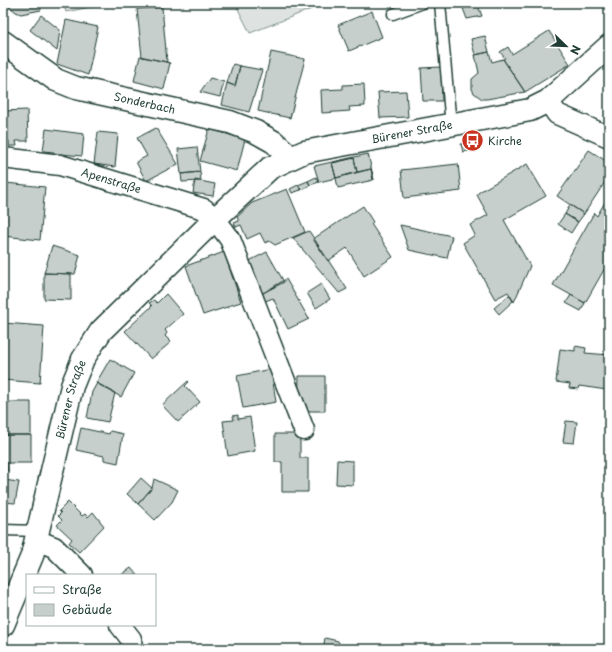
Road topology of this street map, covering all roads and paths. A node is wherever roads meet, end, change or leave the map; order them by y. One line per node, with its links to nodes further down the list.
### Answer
1 (423, 3): 3 (lane)
2 (440, 3): 7 (lane)
3 (393, 14)
4 (3, 42): 10 (street, Sonderbach)
5 (609, 46): 6 (street, Bürener Straße)
6 (548, 101): 7 (street, Bürener Straße); 8 (street)
7 (451, 126): 10 (street, Bürener Straße)
8 (609, 137)
9 (3, 158): 11 (street, Apenstraße)
10 (288, 159): 11 (street, Bürener Straße)
11 (215, 219): 12 (street); 14 (street, Bürener Straße)
12 (304, 430)
13 (3, 530): 14 (lane)
14 (37, 536): 15 (street); 16 (street, Bürener Straße)
15 (81, 574)
16 (3, 625)
17 (121, 626): 18 (street)
18 (132, 649)

